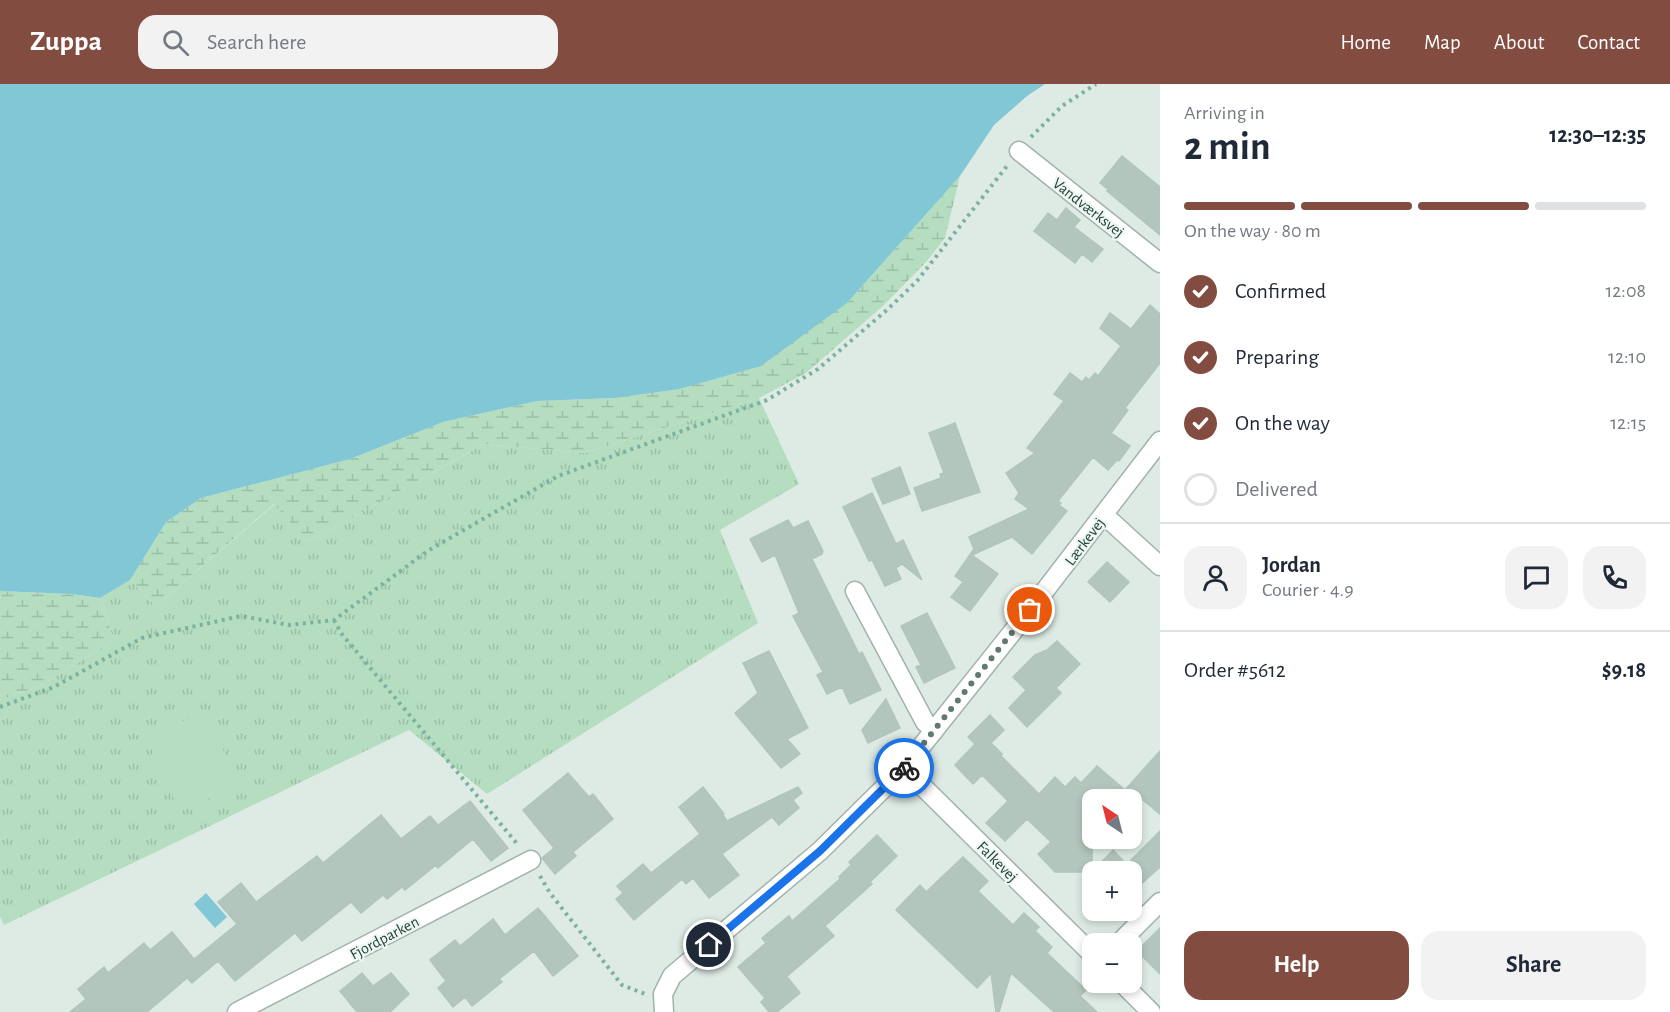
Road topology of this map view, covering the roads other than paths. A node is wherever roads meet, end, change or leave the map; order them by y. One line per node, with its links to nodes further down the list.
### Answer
1 (1019, 152): 2 (street, Vandværksvej)
2 (1160, 263)
3 (1160, 441): 4 (street, Lærkevej)
4 (1104, 514): 5 (street); 7 (street, Lærkevej)
5 (1160, 566)
6 (855, 591): 7 (street)
7 (934, 731): 8 (street, Lærkevej)
8 (904, 768): 12 (street, Falkevej); 14 (street, Lærkevej)
9 (531, 860): 15 (street, Fjordparken)
10 (1160, 902): 11 (street)
11 (1129, 933)
12 (1082, 944)
13 (1132, 993): 16 (street)
14 (663, 1007)
15 (237, 1012)
16 (1151, 1012)

